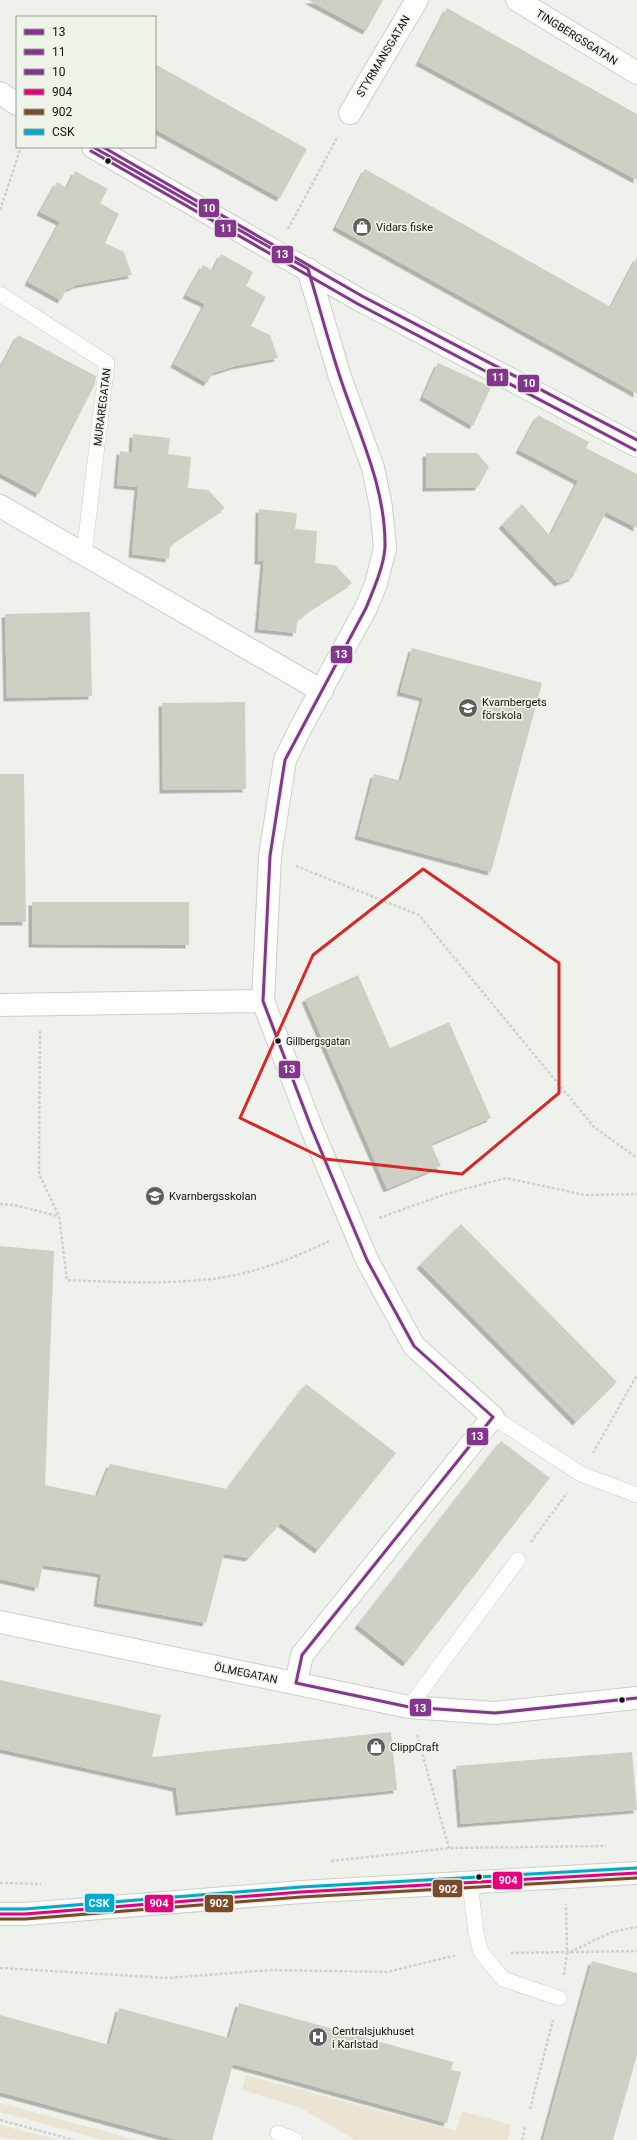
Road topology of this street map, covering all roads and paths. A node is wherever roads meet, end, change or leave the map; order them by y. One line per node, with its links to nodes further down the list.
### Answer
1 (417, 0): 6 (street, STYRMANSGATAN)
2 (517, 0): 3 (street, TINGBERGSGATAN)
3 (637, 73)
4 (0, 93): 5 (street)
5 (16, 103)
6 (350, 113): 10 (path)
7 (21, 148): 9 (path)
8 (95, 148): 10 (street)
9 (0, 210)
10 (276, 251): 11 (street)
11 (308, 269): 13 (street); 16 (street)
12 (0, 294): 15 (lane, MURAREGATAN)
13 (637, 446)
14 (0, 506): 15 (street)
15 (84, 554): 16 (street)
16 (322, 691): 17 (street)
17 (270, 856): 18 (street); 21 (path)
18 (264, 1001): 19 (street); 25 (street)
19 (40, 1004): 20 (street); 24 (path)
20 (0, 1005)
21 (637, 1158)
22 (637, 1194): 25 (path)
23 (0, 1204): 24 (path)
24 (59, 1216): 25 (path)
25 (354, 1228): 26 (street)
26 (493, 1417): 27 (lane); 30 (street)
27 (637, 1495)
28 (518, 1560): 32 (lane)
29 (0, 1622): 30 (street, ÖLMEGATAN)
30 (296, 1684): 32 (street, ÖLMEGATAN)
31 (637, 1698): 32 (street, ÖLMEGATAN)
32 (409, 1707): 33 (path)
33 (449, 1848)
34 (637, 1873): 35 (street)
35 (470, 1883): 36 (street); 40 (lane)
36 (0, 1914)
37 (567, 1918): 41 (path)
38 (637, 1927): 41 (path)
39 (637, 1951): 41 (path)
40 (481, 1952): 41 (path); 42 (path); 43 (lane)
41 (568, 1953): 43 (path)
42 (0, 1968)
43 (559, 1998): 44 (path)
44 (530, 2109)
45 (0, 2120): 48 (path)
46 (525, 2127): 50 (path)
47 (278, 2133): 49 (lane)
48 (74, 2140)
49 (295, 2140)
50 (522, 2140)

